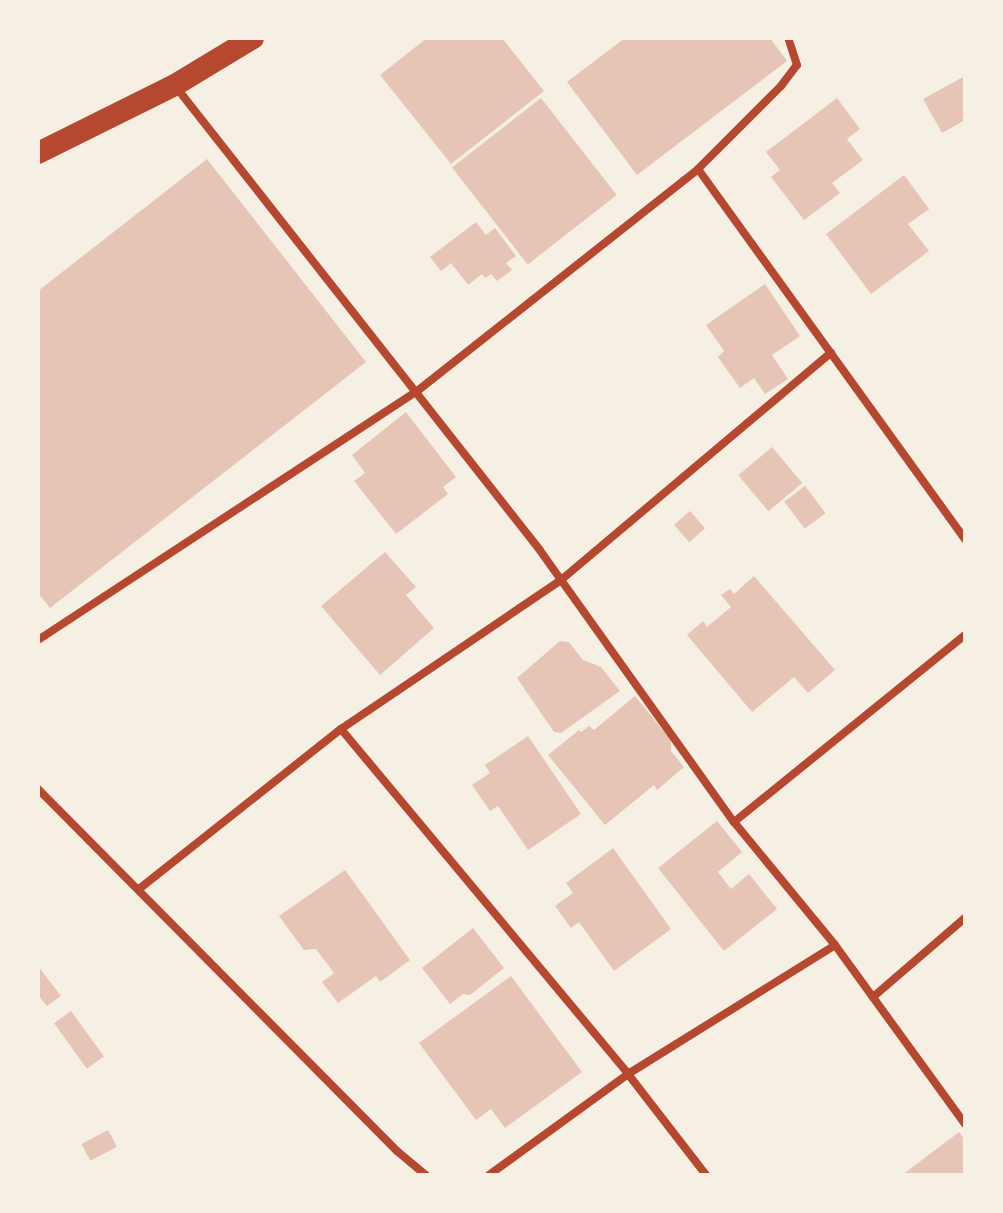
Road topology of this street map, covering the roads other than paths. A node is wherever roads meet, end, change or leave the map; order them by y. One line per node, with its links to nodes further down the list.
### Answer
1 (253, 38): 3 (highway)
2 (788, 38): 5 (street)
3 (175, 85): 4 (highway); 7 (street)
4 (38, 153)
5 (698, 169): 6 (street); 7 (street)
6 (831, 353): 8 (street); 9 (street)
7 (416, 392): 9 (street); 11 (street)
8 (965, 539)
9 (561, 580): 12 (street); 14 (street)
10 (965, 635): 14 (street)
11 (38, 640)
12 (341, 729): 15 (street); 19 (street)
13 (38, 789): 15 (street)
14 (734, 822): 17 (street)
15 (139, 889): 21 (street)
16 (965, 918): 18 (street)
17 (835, 945): 18 (street); 19 (street)
18 (873, 997): 20 (street)
19 (628, 1074): 22 (street); 23 (street)
20 (965, 1124)
21 (426, 1175)
22 (489, 1175)
23 (706, 1175)

